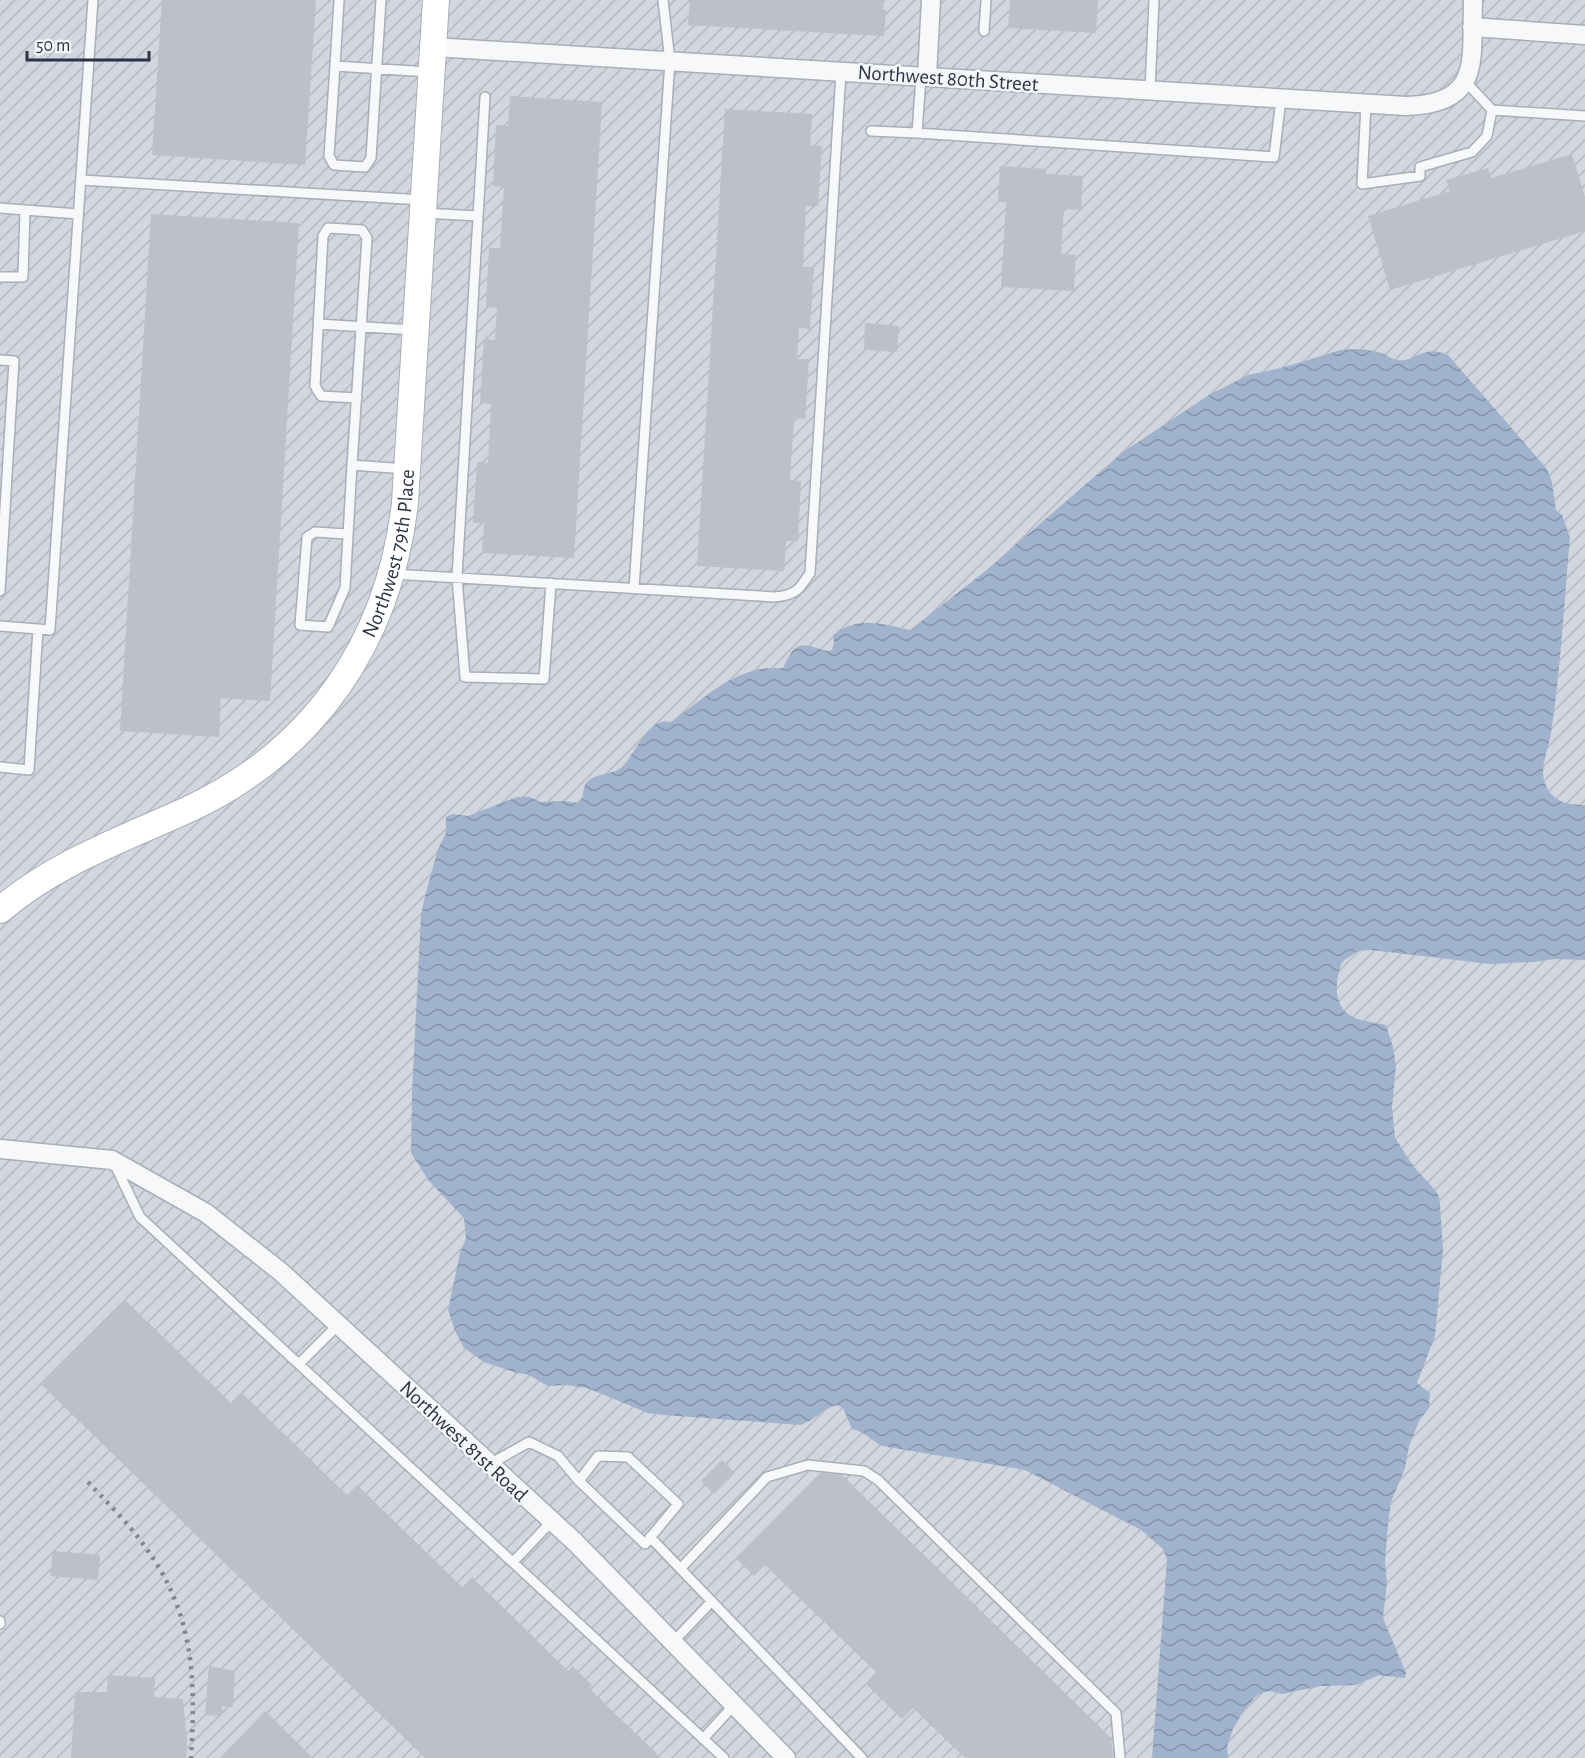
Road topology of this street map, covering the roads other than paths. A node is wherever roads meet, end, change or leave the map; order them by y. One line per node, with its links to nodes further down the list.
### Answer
1 (93, 0): 29 (lane)
2 (339, 0): 15 (lane)
3 (381, 0): 16 (lane)
4 (436, 0): 13 (main road, Northwest 79th Place)
5 (663, 0): 14 (lane)
6 (931, 0): 19 (street)
7 (986, 0): 11 (lane)
8 (1154, 0): 21 (lane)
9 (1473, 0): 10 (street)
10 (1472, 27): 12 (street); 20 (street)
11 (984, 31)
12 (1585, 34)
13 (434, 47): 14 (street, Northwest 80th Street); 17 (main road, Northwest 79th Place)
14 (670, 61): 18 (street, Northwest 80th Street); 47 (lane)
15 (335, 66): 16 (lane); 16 (lane)
16 (377, 69): 17 (lane)
17 (432, 72): 30 (main road, Northwest 79th Place)
18 (841, 72): 19 (street, Northwest 80th Street); 47 (lane)
19 (924, 77): 21 (street, Northwest 80th Street); 28 (lane)
20 (1463, 87): 24 (street, Northwest 80th Street); 25 (lane)
21 (1150, 91): 23 (street, Northwest 80th Street)
22 (484, 97): 34 (lane)
23 (1281, 99): 24 (street, Northwest 80th Street); 28 (lane)
24 (1366, 104): 25 (lane)
25 (1492, 110): 26 (lane)
26 (1585, 116)
27 (871, 131): 28 (lane)
28 (917, 134)
29 (81, 180): 30 (lane); 33 (lane)
30 (424, 207): 34 (lane); 38 (main road, Northwest 79th Place)
31 (0, 208): 32 (lane)
32 (25, 210): 33 (lane); 35 (lane)
33 (78, 214): 50 (lane)
34 (478, 216): 45 (lane)
35 (0, 277)
36 (318, 324): 37 (lane); 37 (lane); 40 (lane)
37 (361, 327): 38 (lane); 40 (lane)
38 (416, 330): 42 (main road, Northwest 79th Place)
39 (0, 360): 48 (lane)
40 (357, 398): 41 (lane)
41 (352, 465): 42 (lane); 43 (lane)
42 (408, 469): 44 (main road, Northwest 79th Place)
43 (347, 534): 43 (lane)
44 (392, 573): 45 (lane); 52 (main road, Northwest 79th Place)
45 (457, 577): 46 (lane); 46 (lane)
46 (551, 583): 47 (lane)
47 (634, 588)
48 (0, 591)
49 (0, 626): 50 (lane)
50 (38, 629): 51 (lane)
51 (0, 767)
52 (0, 910)
53 (0, 1149): 54 (street)
54 (112, 1160): 55 (street, Northwest 81st Road); 56 (lane)
55 (338, 1325): 56 (lane); 57 (street, Northwest 81st Road)
56 (299, 1364): 61 (lane)
57 (490, 1464): 58 (lane); 59 (street, Northwest 81st Road)
58 (579, 1481): 60 (lane); 60 (lane)
59 (552, 1521): 61 (lane); 64 (street, Northwest 81st Road)
60 (650, 1537): 62 (lane)
61 (513, 1562): 66 (lane)
62 (681, 1568): 63 (lane); 70 (lane)
63 (712, 1601): 64 (lane); 69 (lane)
64 (673, 1642): 65 (street, Northwest 81st Road)
65 (734, 1705): 66 (lane); 68 (street, Northwest 81st Road)
66 (703, 1739): 67 (lane)
67 (723, 1758)
68 (786, 1758)
69 (862, 1758)
70 (1120, 1758)

